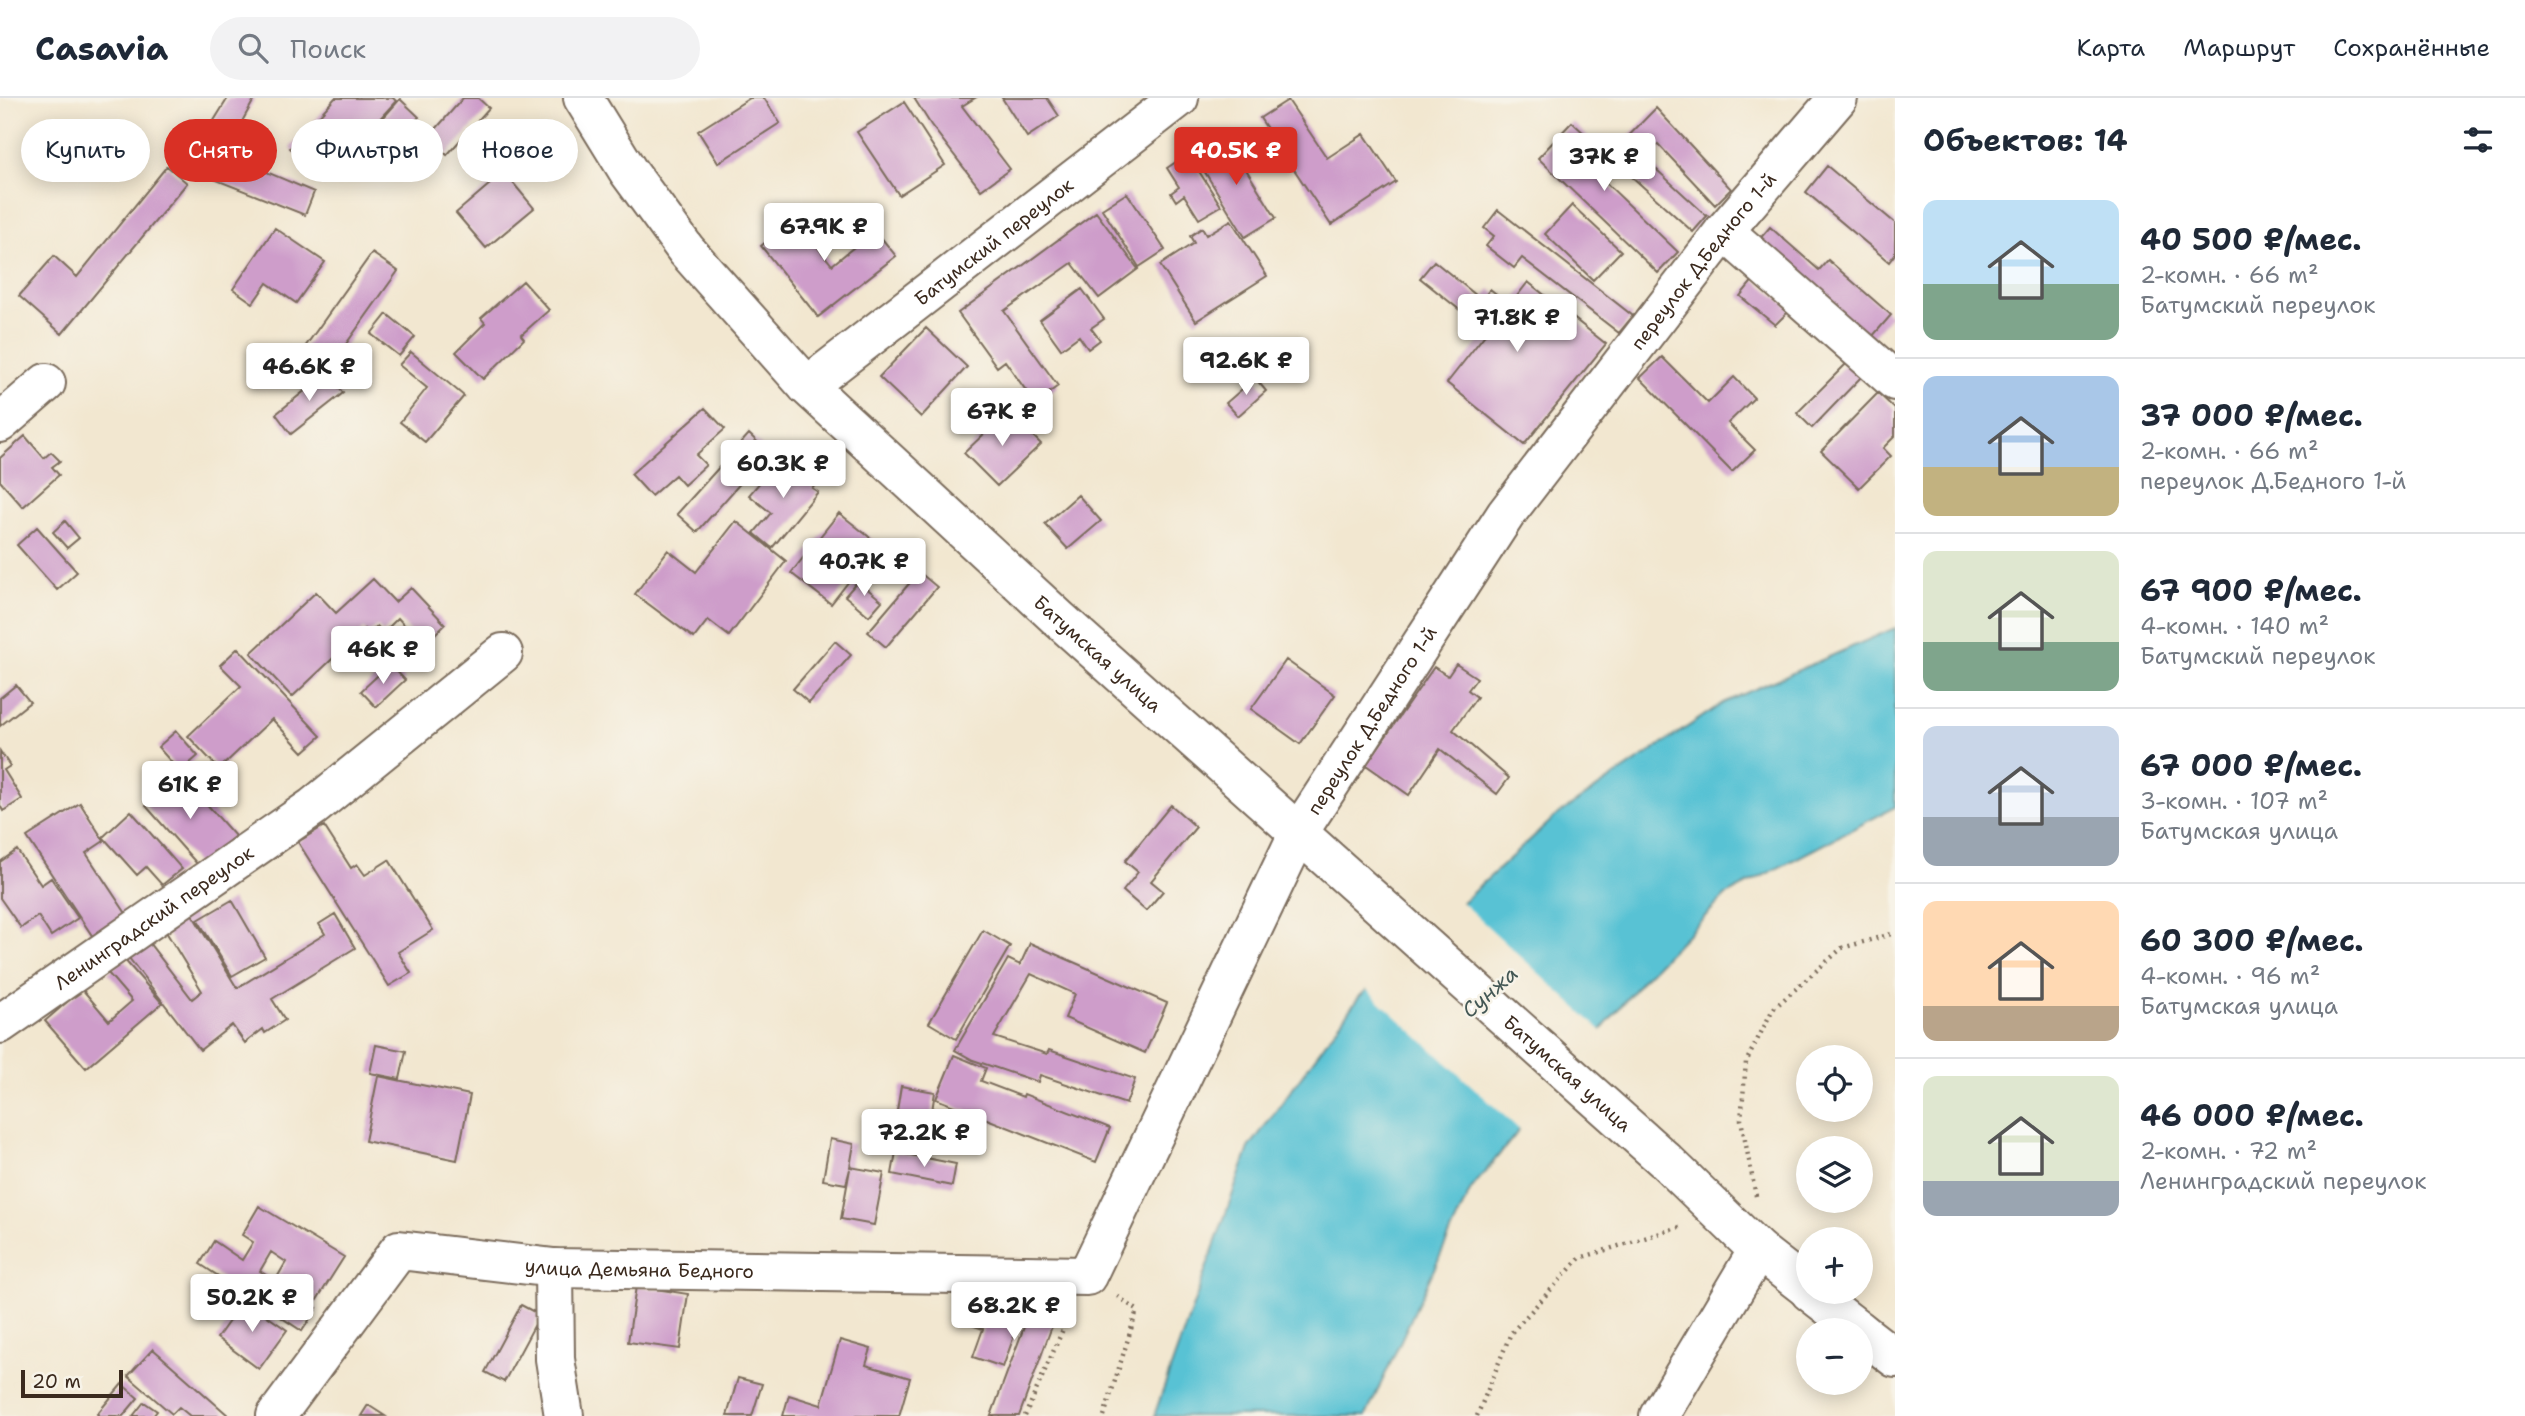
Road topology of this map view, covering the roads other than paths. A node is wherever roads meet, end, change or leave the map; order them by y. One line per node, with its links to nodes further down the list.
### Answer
1 (583, 98): 7 (street, Батумская улица)
2 (1180, 98): 7 (street, Батумский переулок)
3 (1838, 98): 4 (street, переулок Д.Бедного 1-й)
4 (1724, 231): 5 (street); 10 (street, переулок Д.Бедного 1-й)
5 (1895, 381)
6 (47, 383): 8 (street)
7 (807, 386): 10 (street, Батумская улица)
8 (0, 423)
9 (503, 653): 11 (street, Ленинградский переулок)
10 (1299, 832): 12 (street, Батумская улица); 14 (street, переулок Д.Бедного 1-й)
11 (0, 1024)
12 (1758, 1250): 15 (street, Батумская улица); 22 (street)
13 (554, 1268): 14 (street, улица Демьяна Бедного); 20 (street, улица Демьяна Бедного); 21 (street)
14 (1087, 1276)
15 (1796, 1280)
16 (1826, 1304): 17 (street, Батумская улица)
17 (1844, 1318)
18 (1873, 1343): 19 (street)
19 (1895, 1381)
20 (276, 1416)
21 (564, 1416)
22 (1659, 1416)

